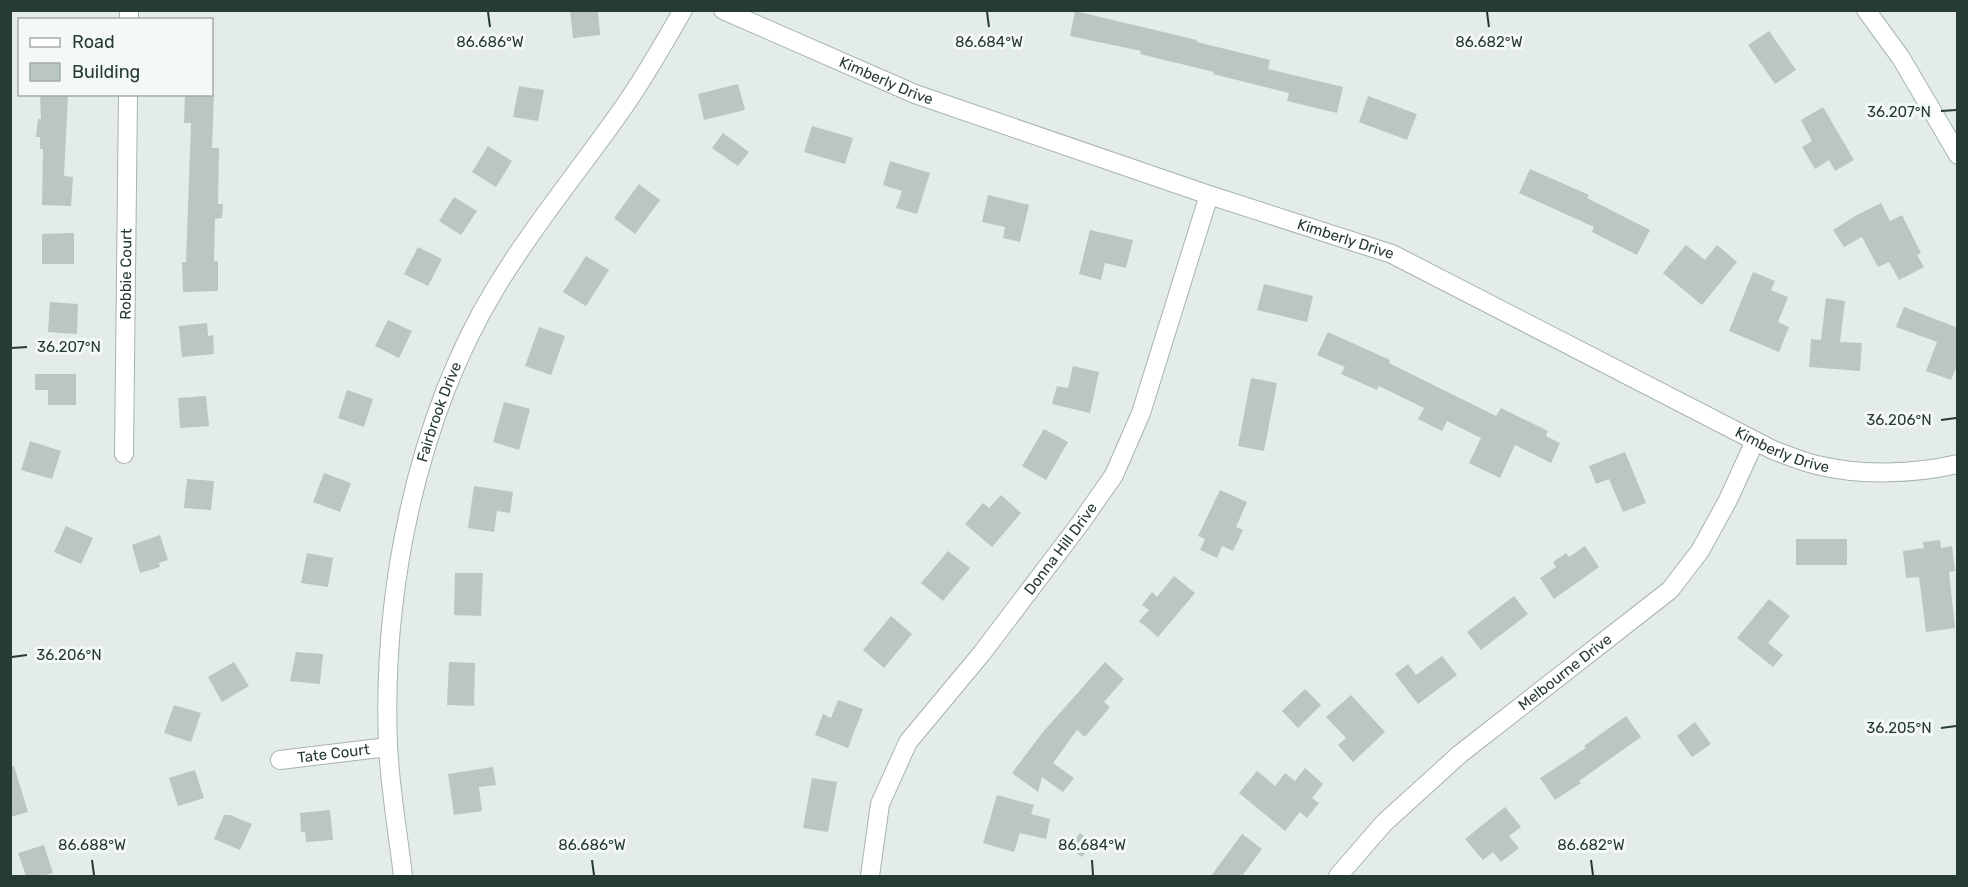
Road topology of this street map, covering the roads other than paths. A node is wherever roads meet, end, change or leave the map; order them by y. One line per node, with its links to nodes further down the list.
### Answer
1 (683, 10): 10 (street, Fairbrook Drive)
2 (723, 10): 6 (street, Kimberly Drive)
3 (1866, 10): 5 (street)
4 (128, 96): 8 (street, Robbie Court)
5 (1958, 154)
6 (1209, 195): 7 (street, Kimberly Drive); 13 (street, Donna Hill Drive)
7 (1755, 441): 9 (street, Kimberly Drive); 14 (street, Melbourne Drive)
8 (124, 454)
9 (1958, 464)
10 (388, 747): 11 (street, Tate Court); 12 (street, Fairbrook Drive)
11 (280, 760)
12 (403, 876)
13 (870, 876)
14 (1338, 876)

